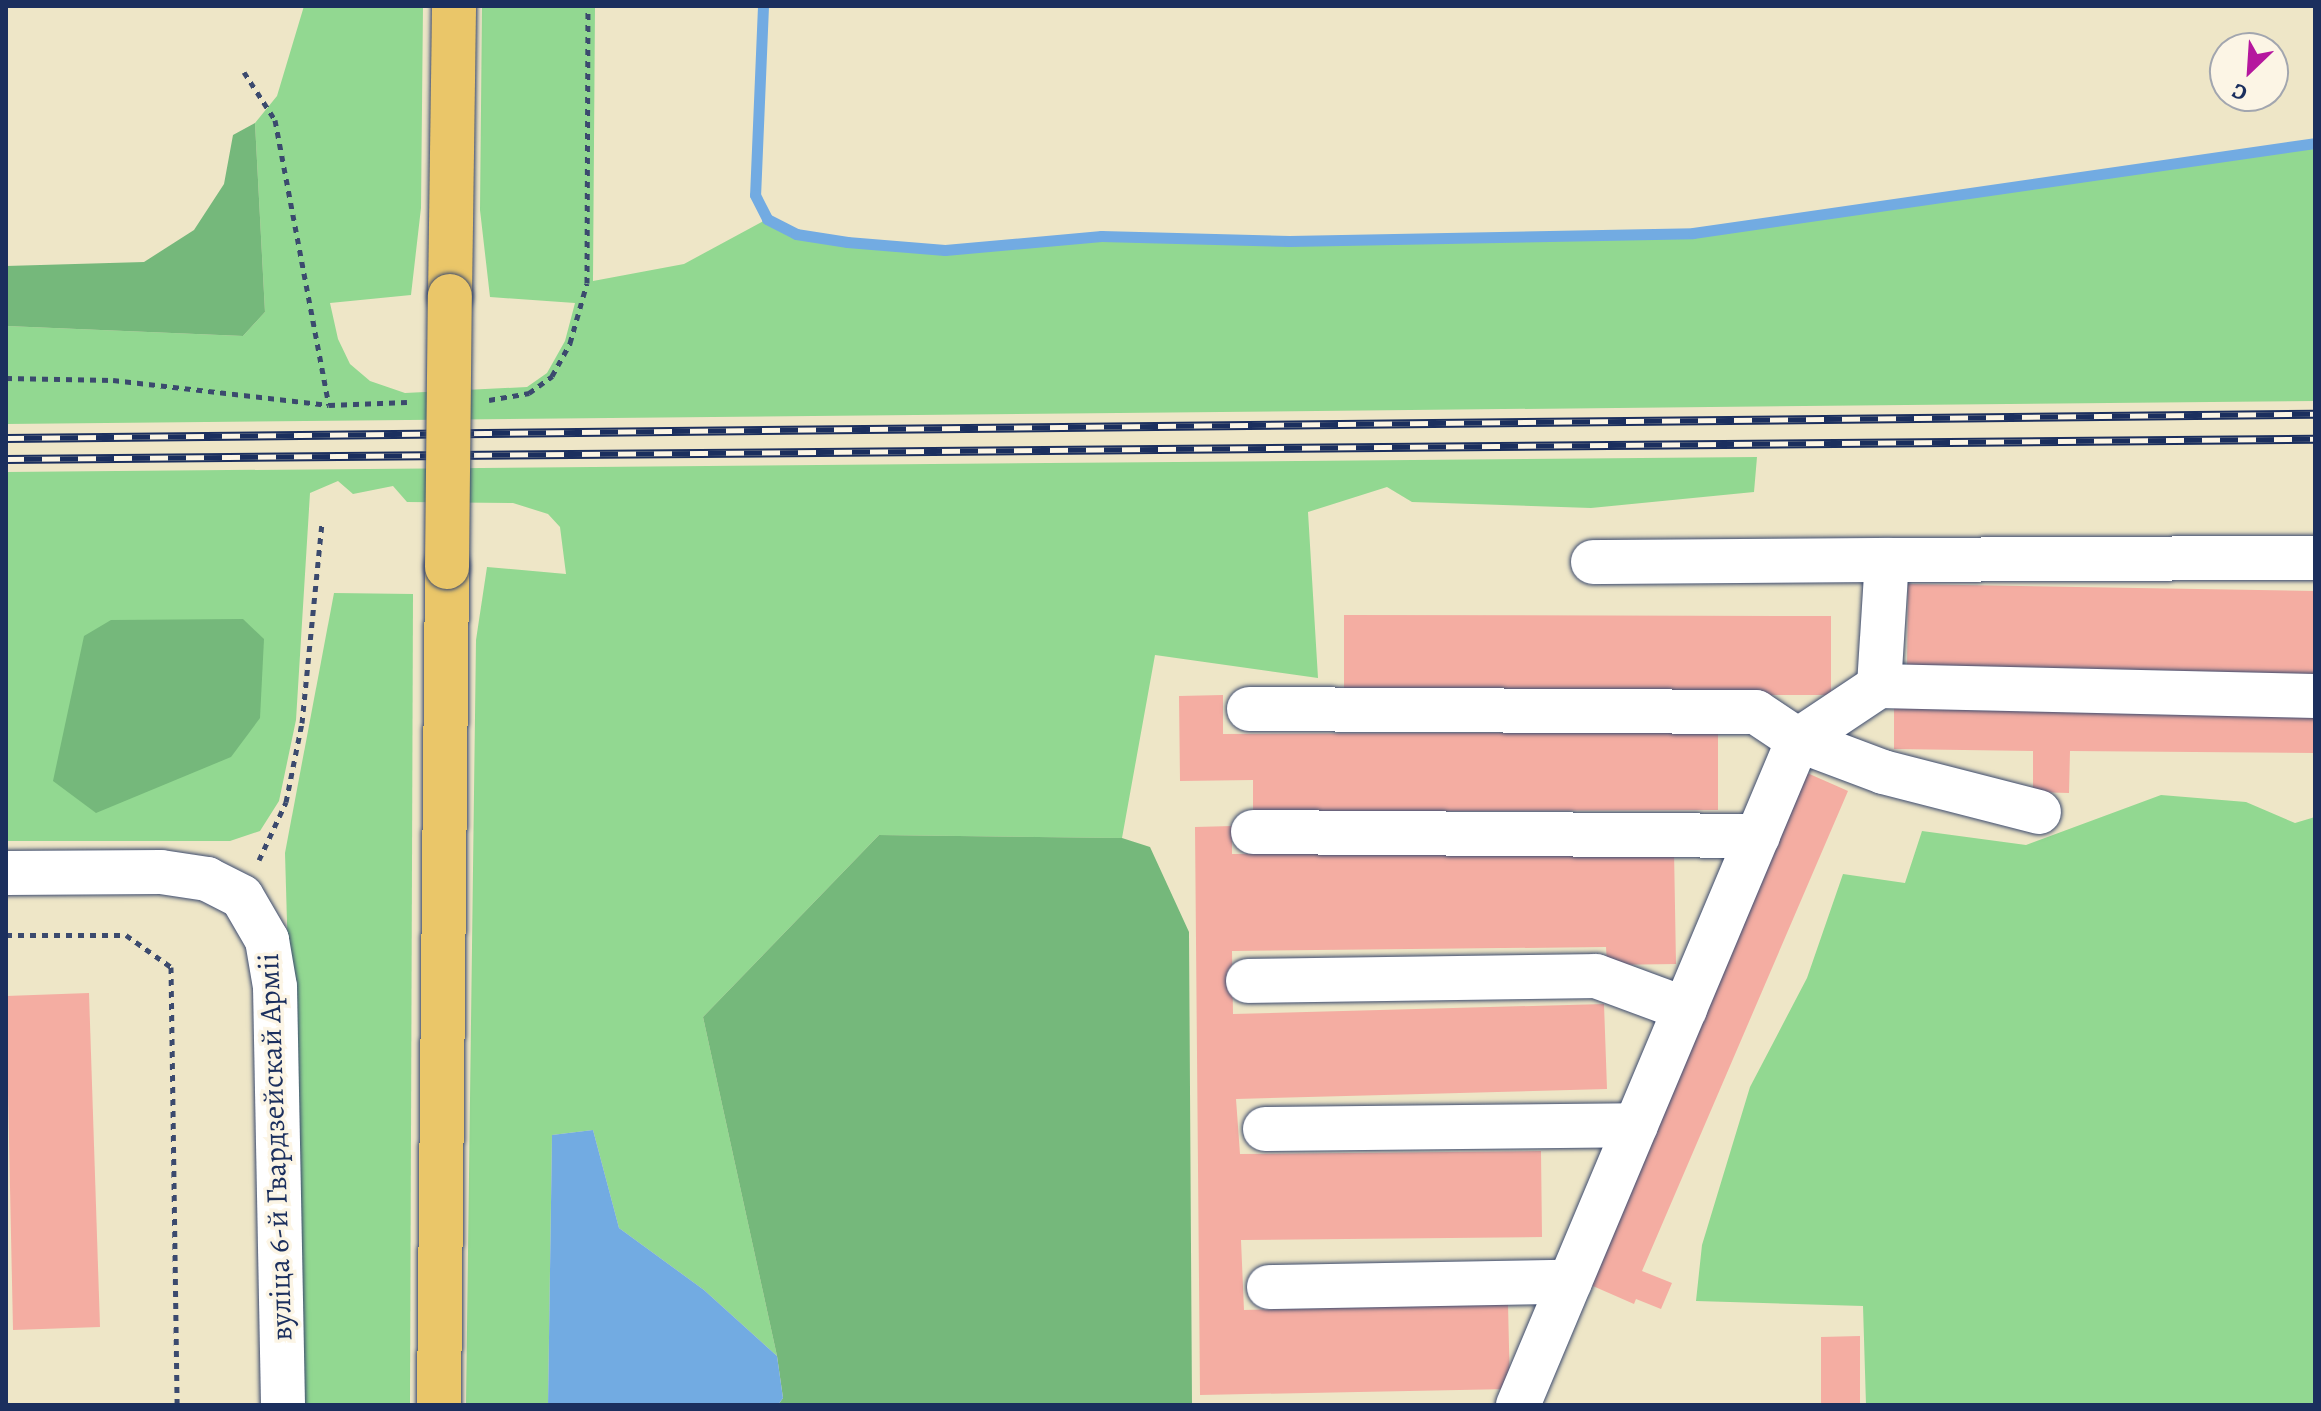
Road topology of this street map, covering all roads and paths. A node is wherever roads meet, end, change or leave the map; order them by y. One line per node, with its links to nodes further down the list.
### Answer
1 (454, 6): 30 (main road, bridge)
2 (588, 6): 5 (path)
3 (244, 72): 7 (path)
4 (6, 378): 7 (path)
5 (486, 400)
6 (423, 402): 7 (path)
7 (329, 405)
8 (322, 521): 20 (path)
9 (2315, 558): 10 (street)
10 (1887, 560): 11 (street); 12 (street)
11 (1593, 562)
12 (1879, 686): 13 (street); 15 (street)
13 (2315, 696)
14 (1249, 709): 15 (street)
15 (1798, 740): 16 (street); 18 (street)
16 (2039, 812)
17 (1253, 832): 18 (street)
18 (1758, 836): 23 (street)
19 (6, 873): 20 (street)
20 (242, 897): 29 (street, вуліца 6-й Гвардзейскай Арміі)
21 (6, 935): 28 (path)
22 (1248, 981): 23 (street)
23 (1685, 1009): 24 (street)
24 (1636, 1125): 25 (street); 26 (street)
25 (1265, 1129)
26 (1570, 1282): 27 (street); 31 (street)
27 (1269, 1287)
28 (177, 1405)
29 (283, 1405)
30 (439, 1405)
31 (1518, 1405)

